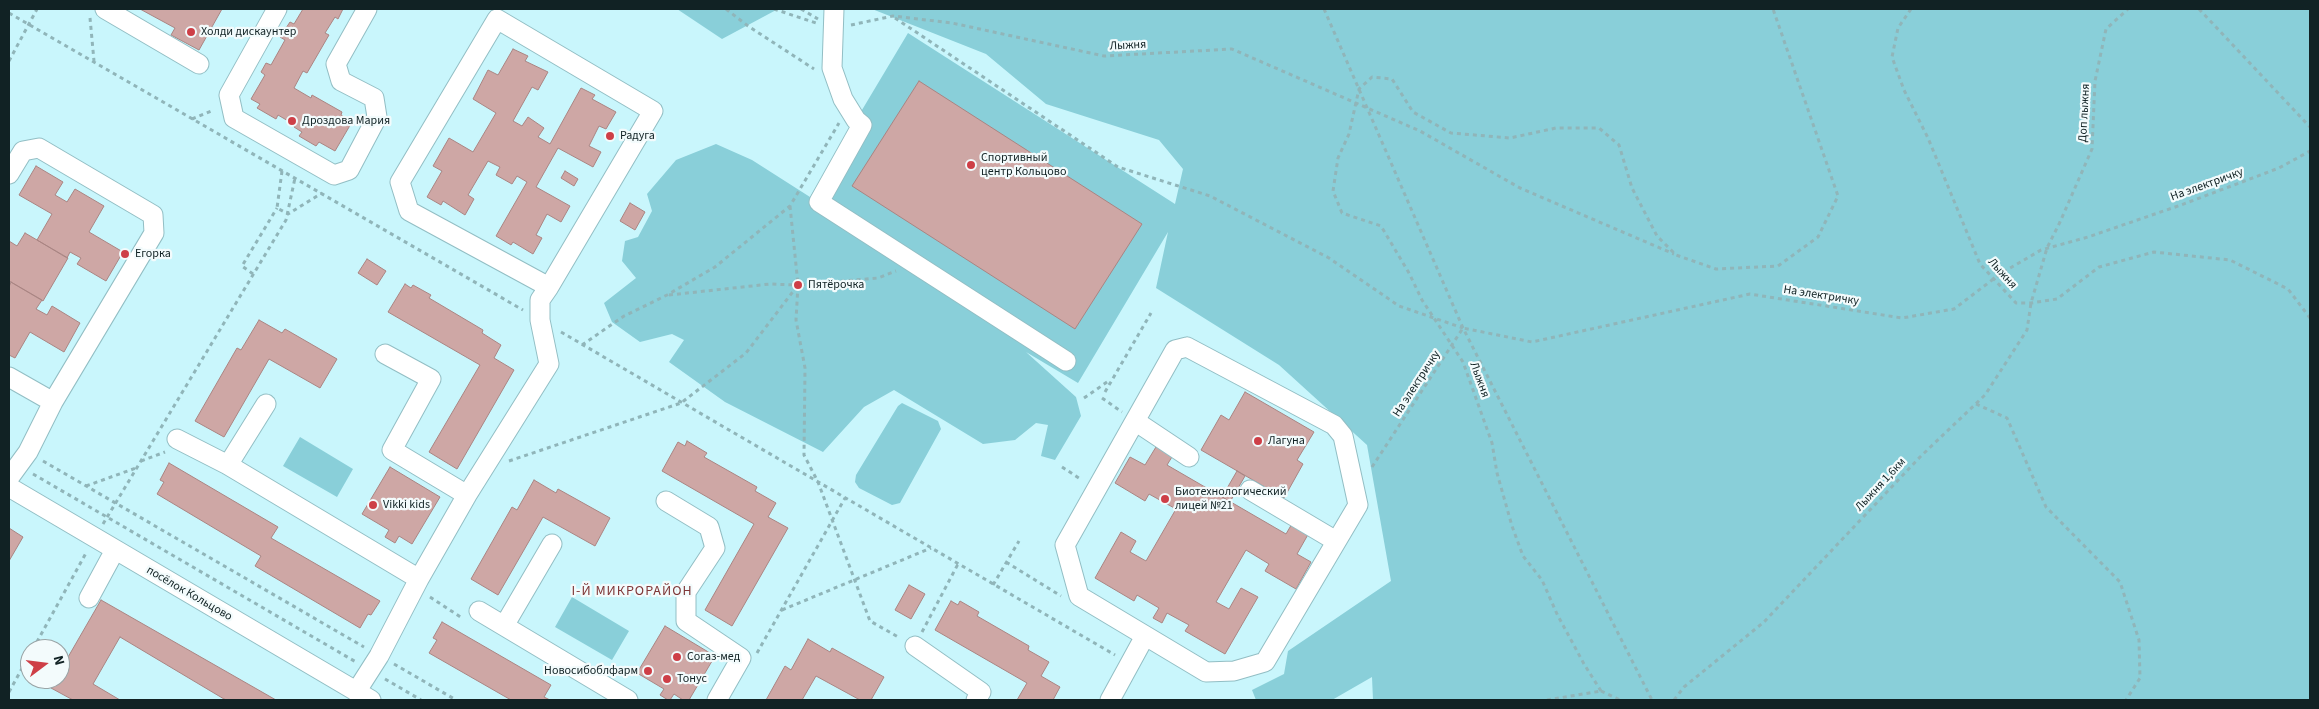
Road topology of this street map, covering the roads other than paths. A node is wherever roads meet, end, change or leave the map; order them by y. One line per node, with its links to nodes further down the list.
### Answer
1 (104, 9): 5 (street)
2 (277, 9): 3 (street)
3 (367, 9)
4 (834, 9): 9 (street)
5 (199, 64)
6 (9, 174): 11 (street)
7 (549, 287): 7 (street); 20 (street)
8 (385, 354): 20 (street)
9 (1066, 360)
10 (9, 377): 11 (street)
11 (54, 402): 16 (street)
12 (266, 404): 17 (street)
13 (1136, 421): 15 (street); 22 (street); 29 (street)
14 (177, 439): 17 (street)
15 (1189, 457)
16 (18, 465)
17 (228, 465): 25 (street)
18 (9, 487): 24 (street, посёлок Кольцово)
19 (1250, 490): 22 (street)
20 (467, 495): 25 (street)
21 (666, 501): 33 (street)
22 (1336, 541): 29 (street)
23 (552, 544): 28 (street)
24 (115, 550): 26 (street); 31 (street, посёлок Кольцово)
25 (417, 583): 31 (street)
26 (89, 598)
27 (472, 615): 28 (street)
28 (504, 626): 32 (street)
29 (1145, 636): 35 (street)
30 (915, 646): 34 (street)
31 (363, 696)
32 (628, 700)
33 (717, 700)
34 (976, 700)
35 (1110, 700)

